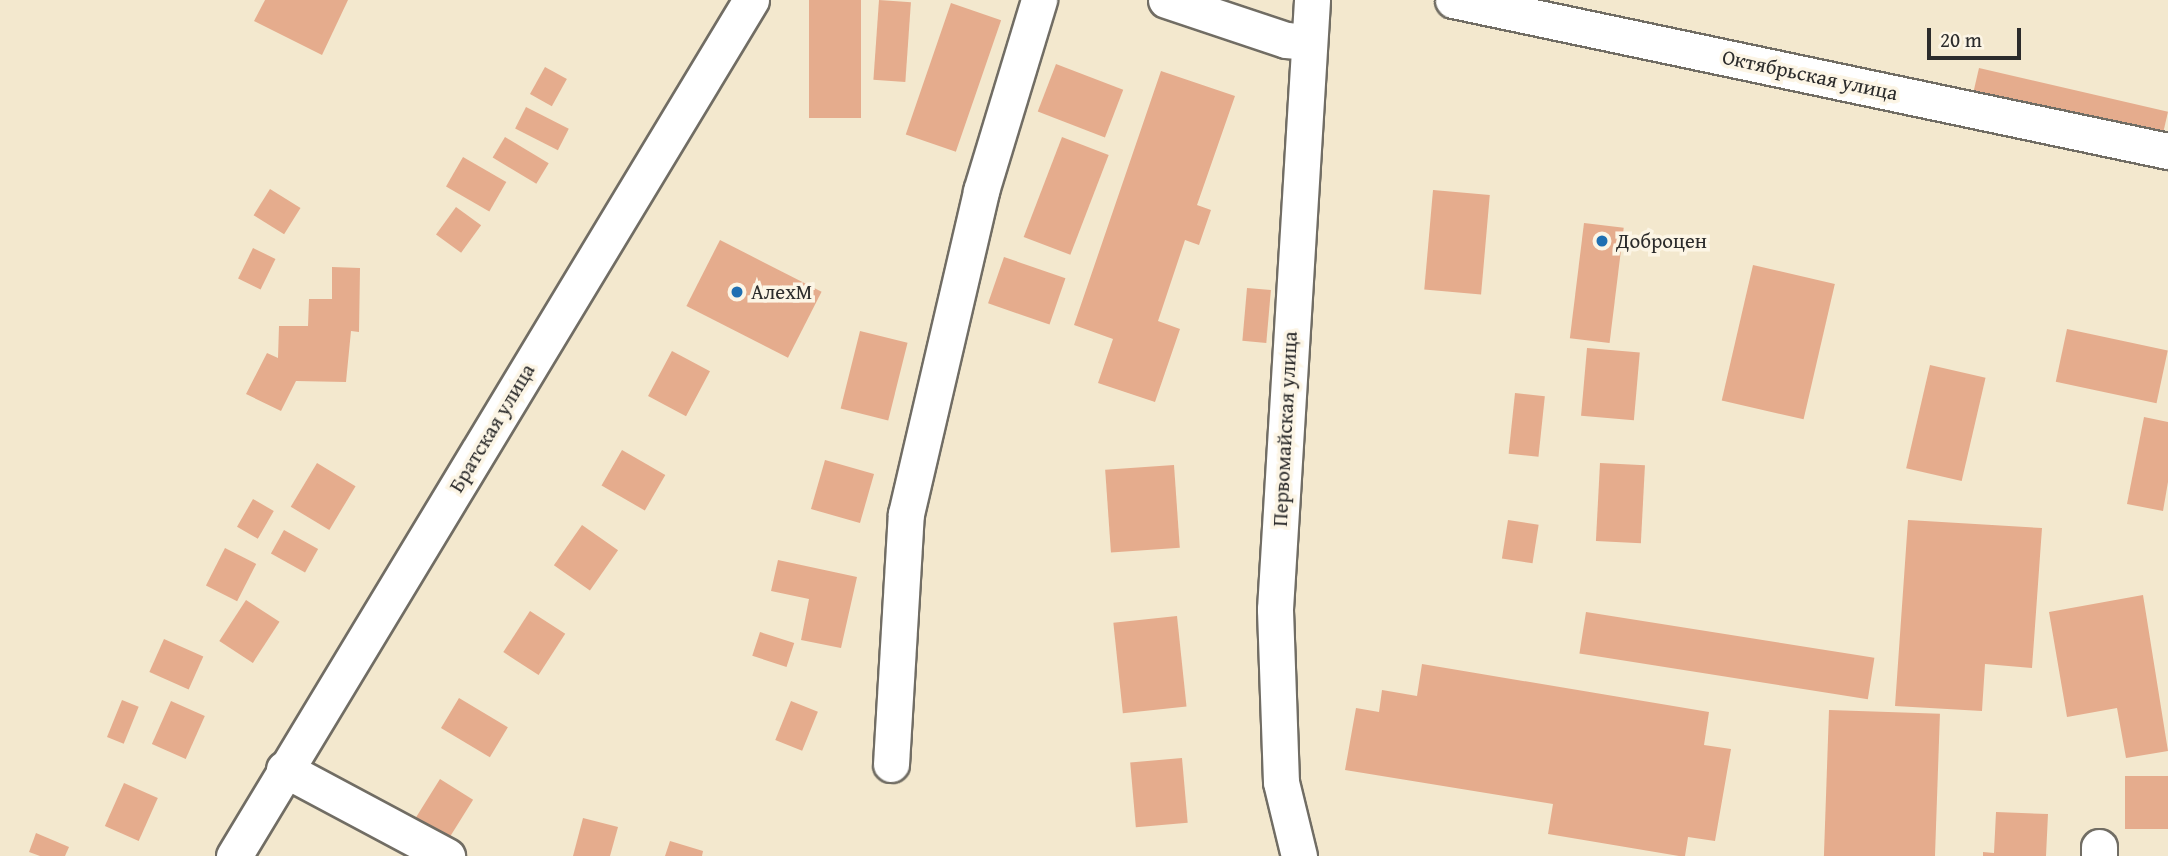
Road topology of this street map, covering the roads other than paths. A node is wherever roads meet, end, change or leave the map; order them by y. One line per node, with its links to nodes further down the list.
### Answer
1 (751, 0): 9 (street, Братская улица)
2 (1039, 0): 8 (street)
3 (1166, 0): 6 (street)
4 (1312, 0): 6 (street, Первомайская улица)
5 (1453, 0): 7 (street, Октябрьская улица)
6 (1309, 42): 12 (street, Первомайская улица)
7 (2168, 151)
8 (891, 764)
9 (284, 769): 10 (street, Братская улица); 11 (street)
10 (234, 856)
11 (447, 856)
12 (1299, 856)

